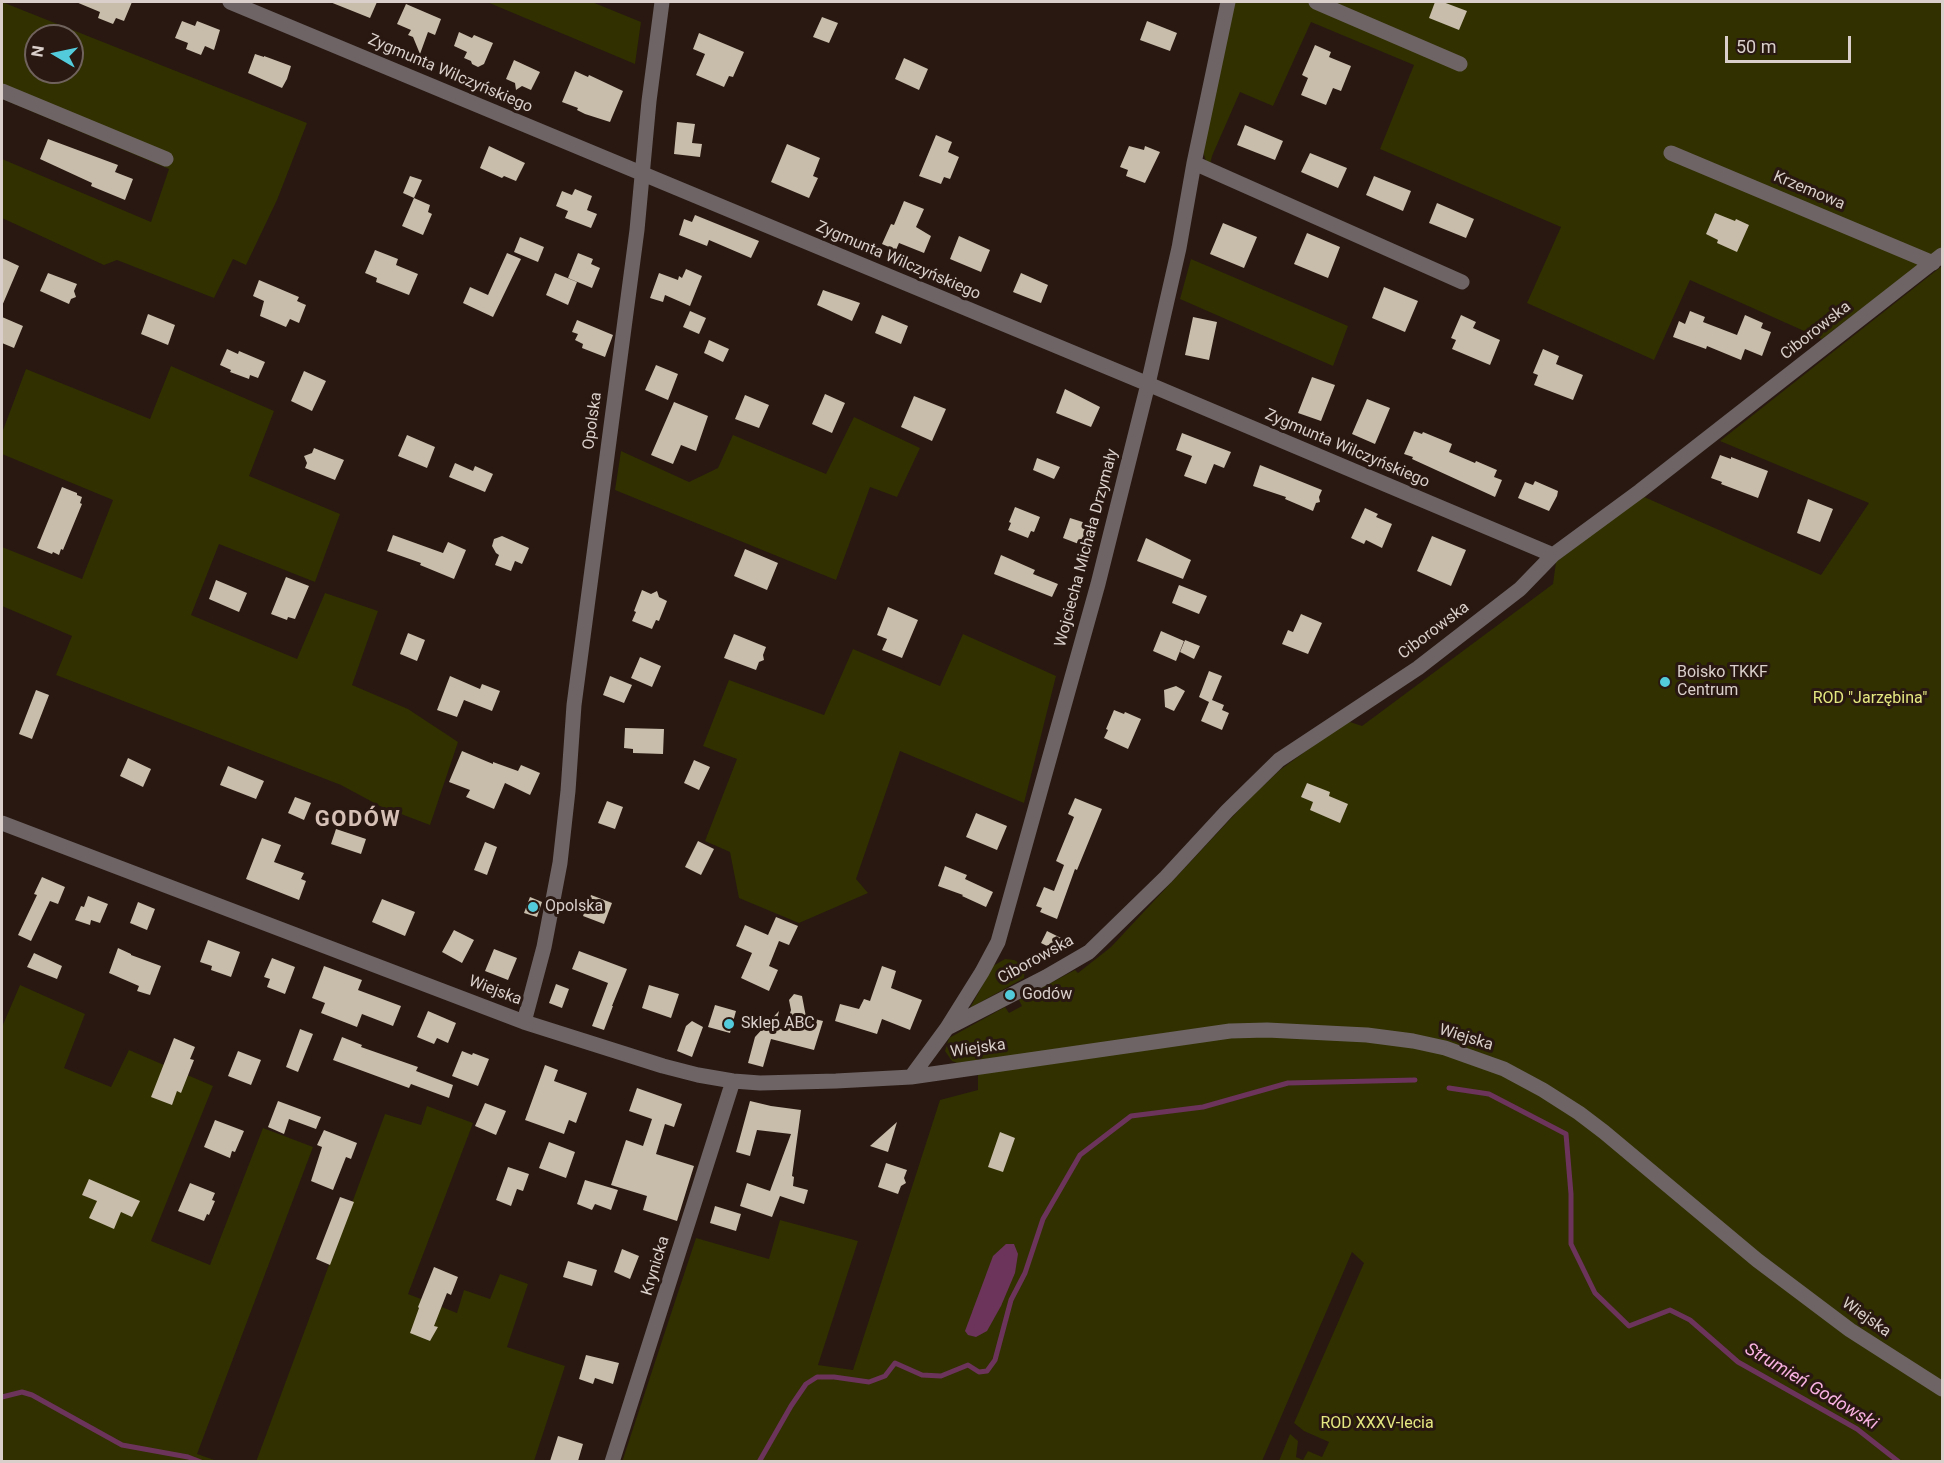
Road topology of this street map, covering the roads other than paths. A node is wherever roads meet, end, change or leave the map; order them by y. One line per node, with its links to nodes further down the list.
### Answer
1 (230, 2): 10 (street, Zygmunta Wilczyńskiego)
2 (662, 2): 10 (street, Opolska)
3 (1227, 2): 9 (street, Wojciecha Michała Drzymały)
4 (1316, 2): 5 (street)
5 (1460, 64)
6 (2, 91): 8 (street)
7 (1671, 153): 11 (street, Krzemowa)
8 (166, 159)
9 (1194, 163): 12 (street); 13 (street, Wojciecha Michała Drzymały)
10 (643, 174): 13 (street, Zygmunta Wilczyńskiego); 16 (street, Opolska)
11 (1938, 259): 14 (street, Ciborowska)
12 (1462, 282)
13 (1148, 384): 14 (street, Zygmunta Wilczyńskiego); 17 (street, Wojciecha Michała Drzymały)
14 (1553, 555): 17 (street, Ciborowska)
15 (2, 823): 16 (street, Wiejska)
16 (524, 1022): 19 (street, Wiejska)
17 (947, 1028): 18 (street, Wojciecha Michała Drzymały)
18 (911, 1077): 19 (street, Wiejska); 20 (street, Wiejska)
19 (733, 1081): 21 (street, Krynicka)
20 (1942, 1389)
21 (612, 1461)

